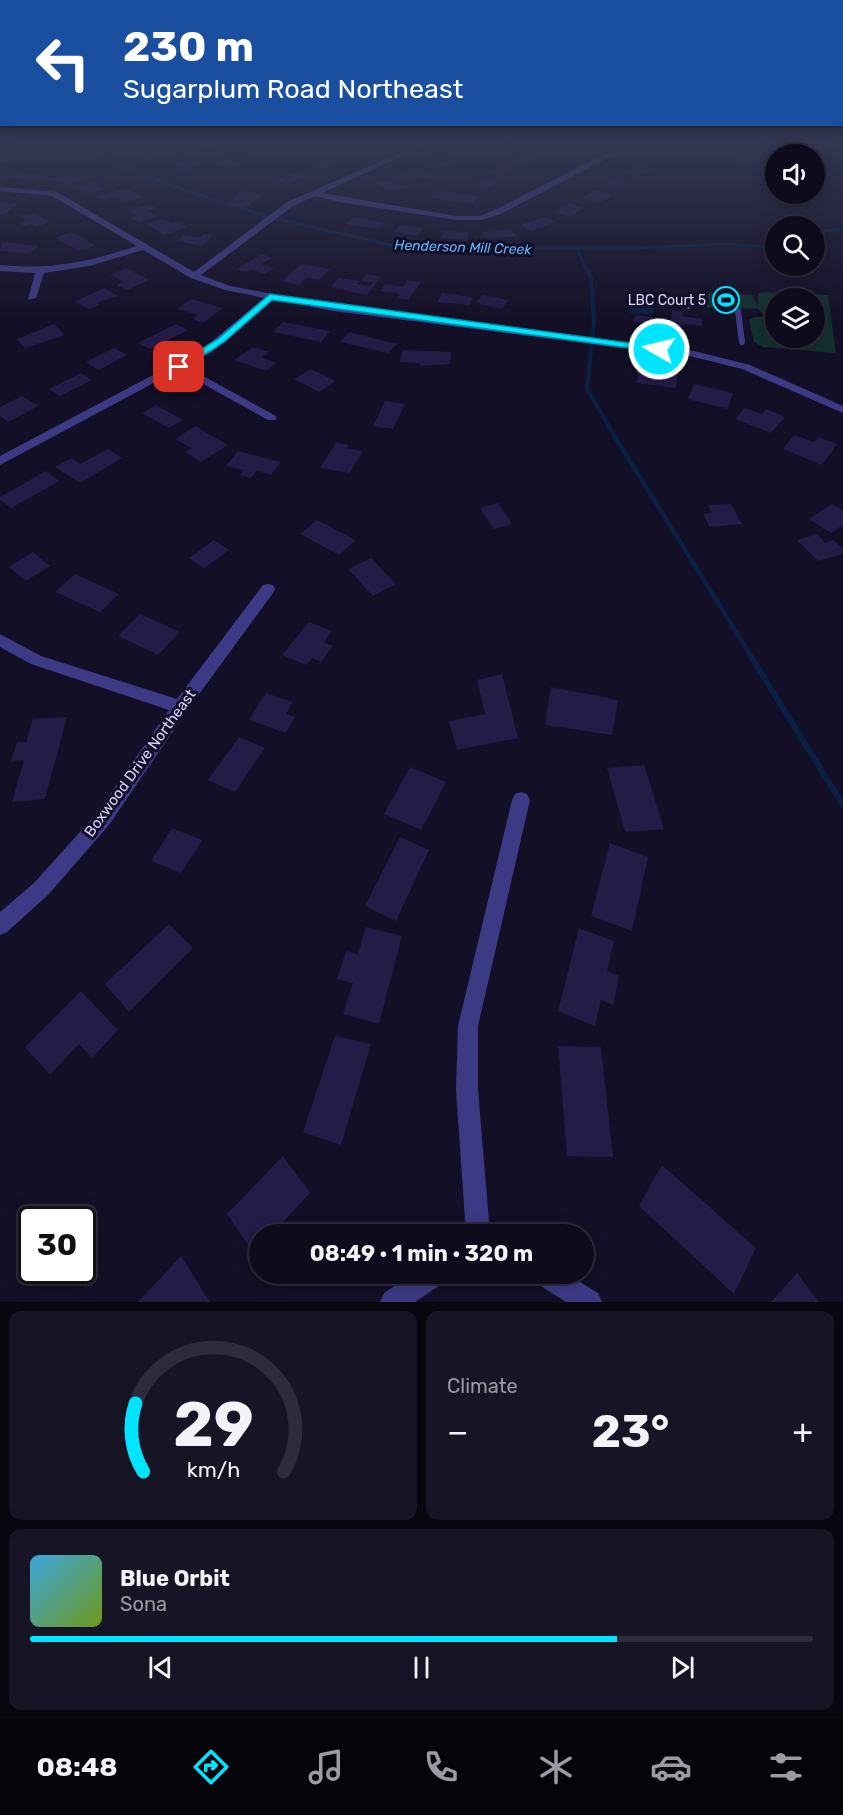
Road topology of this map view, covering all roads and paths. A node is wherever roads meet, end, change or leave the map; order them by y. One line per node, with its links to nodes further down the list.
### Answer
1 (67, 202): 5 (street)
2 (295, 202): 8 (street)
3 (351, 202): 4 (street)
4 (518, 202)
5 (144, 247): 7 (street); 8 (street)
6 (0, 268): 7 (street)
7 (40, 272): 11 (street)
8 (194, 276): 9 (street)
9 (270, 297): 16 (street); 17 (street)
10 (687, 297): 12 (lane)
11 (31, 298)
12 (688, 306)
13 (738, 311): 15 (lane)
14 (659, 333): 16 (lane)
15 (742, 342)
16 (659, 349): 18 (street)
17 (179, 367): 19 (street); 20 (street)
18 (843, 410)
19 (272, 418)
20 (0, 461)
21 (268, 589): 23 (street, Boxwood Drive Northeast)
22 (0, 640): 23 (street)
23 (180, 707): 25 (street, Boxwood Drive Northeast)
24 (521, 800): 26 (street)
25 (0, 925)
26 (477, 1224)
27 (419, 1284): 29 (street)
28 (561, 1284): 30 (street)
29 (393, 1302)
30 (589, 1302)

